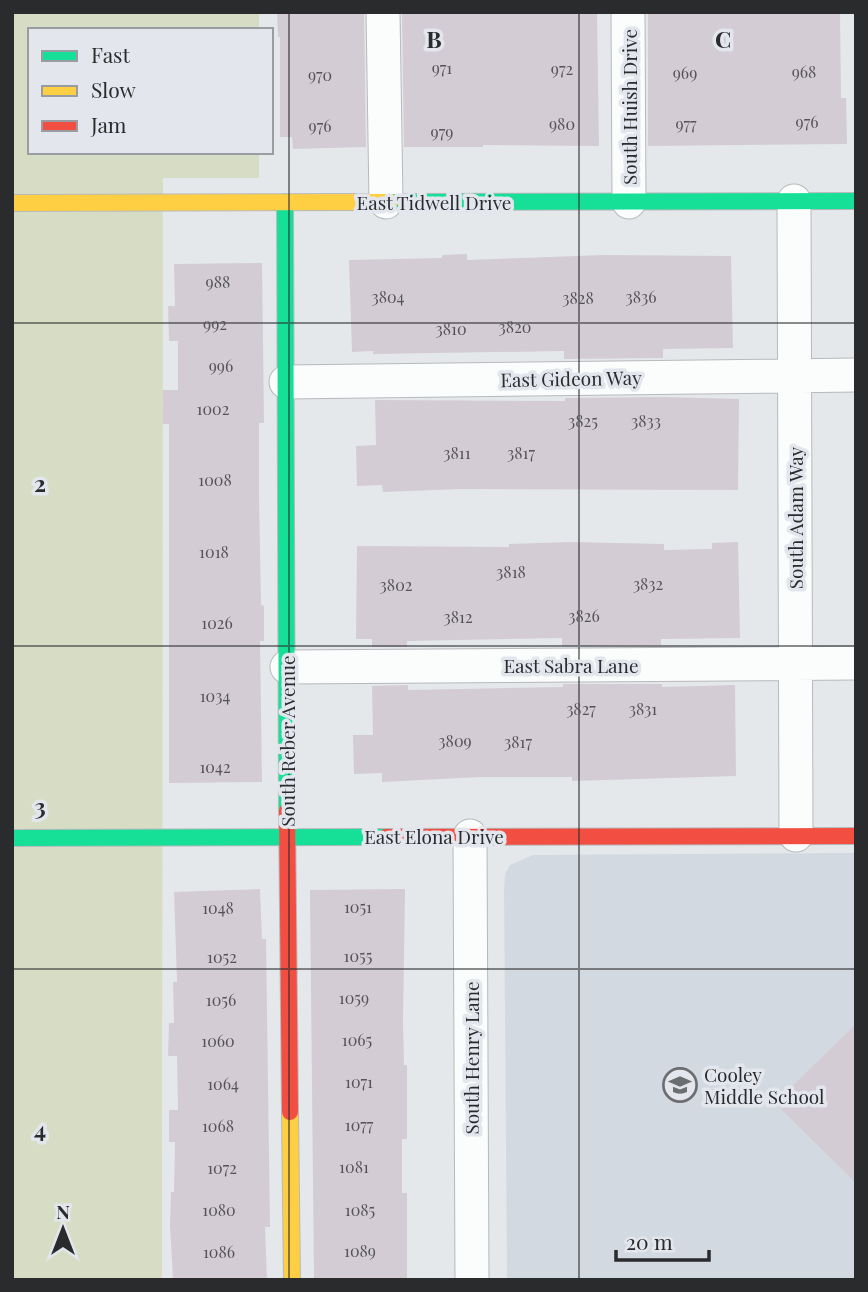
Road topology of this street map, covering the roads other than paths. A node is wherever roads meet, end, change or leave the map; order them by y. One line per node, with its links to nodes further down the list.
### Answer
1 (383, 12): 6 (street)
2 (628, 12): 7 (street, South Huish Drive)
3 (794, 201): 4 (street, East Tidwell Drive); 7 (street, East Tidwell Drive); 10 (street, South Adam Way)
4 (856, 201)
5 (285, 202): 6 (street, East Tidwell Drive); 8 (street, East Tidwell Drive); 11 (street, South Reber Avenue)
6 (386, 202): 7 (street, East Tidwell Drive)
7 (629, 202)
8 (12, 203)
9 (856, 375): 10 (street, East Gideon Way)
10 (794, 376): 11 (street, East Gideon Way); 13 (street, South Adam Way)
11 (286, 382): 14 (street, South Reber Avenue)
12 (856, 663): 13 (street, East Sabra Lane)
13 (795, 664): 14 (street, East Sabra Lane); 16 (street, South Adam Way)
14 (287, 667): 15 (street, South Reber Avenue)
15 (287, 835): 17 (street, East Elona Drive); 19 (street, East Elona Drive); 20 (street, South Reber Avenue)
16 (796, 835): 17 (street, East Elona Drive); 18 (street, East Elona Drive)
17 (470, 836): 21 (street, South Henry Lane)
18 (856, 836)
19 (12, 838)
20 (292, 1280)
21 (472, 1280)

